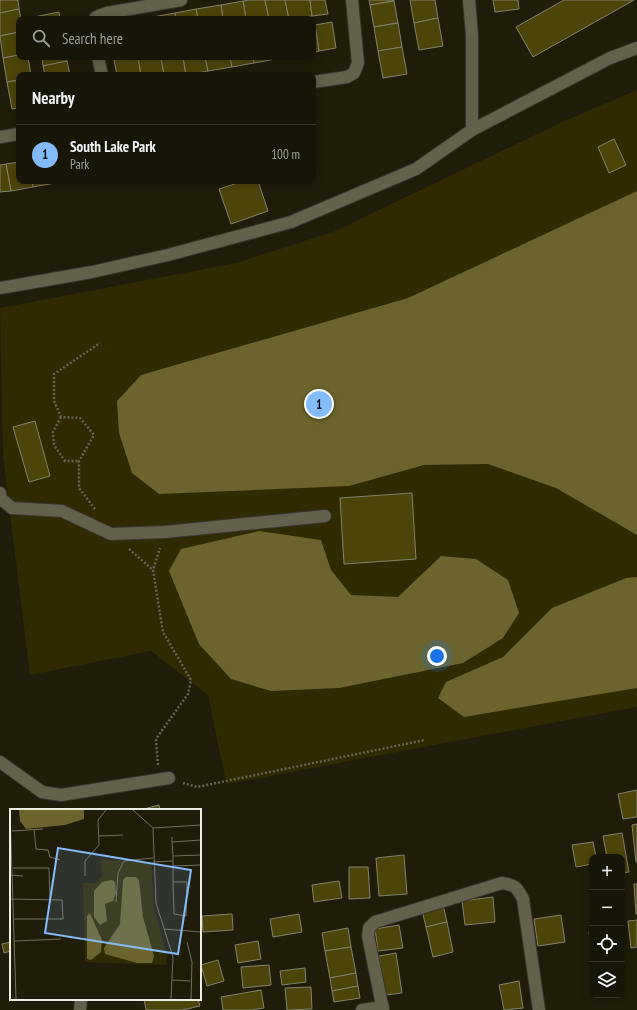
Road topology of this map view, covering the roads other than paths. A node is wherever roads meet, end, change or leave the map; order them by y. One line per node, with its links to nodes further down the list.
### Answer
1 (181, 0): 4 (street)
2 (352, 0): 8 (street)
3 (469, 0): 9 (street)
4 (99, 16)
5 (637, 48): 9 (street)
6 (99, 60): 7 (street)
7 (101, 72)
8 (316, 81)
9 (472, 130): 12 (street)
10 (16, 134): 11 (street)
11 (0, 137)
12 (0, 288)
13 (0, 493): 14 (street)
14 (325, 516)
15 (0, 762): 16 (street)
16 (164, 779)
17 (81, 1000): 19 (street)
18 (383, 1008): 20 (street); 21 (street)
19 (80, 1010)
20 (362, 1010)
21 (539, 1010)

